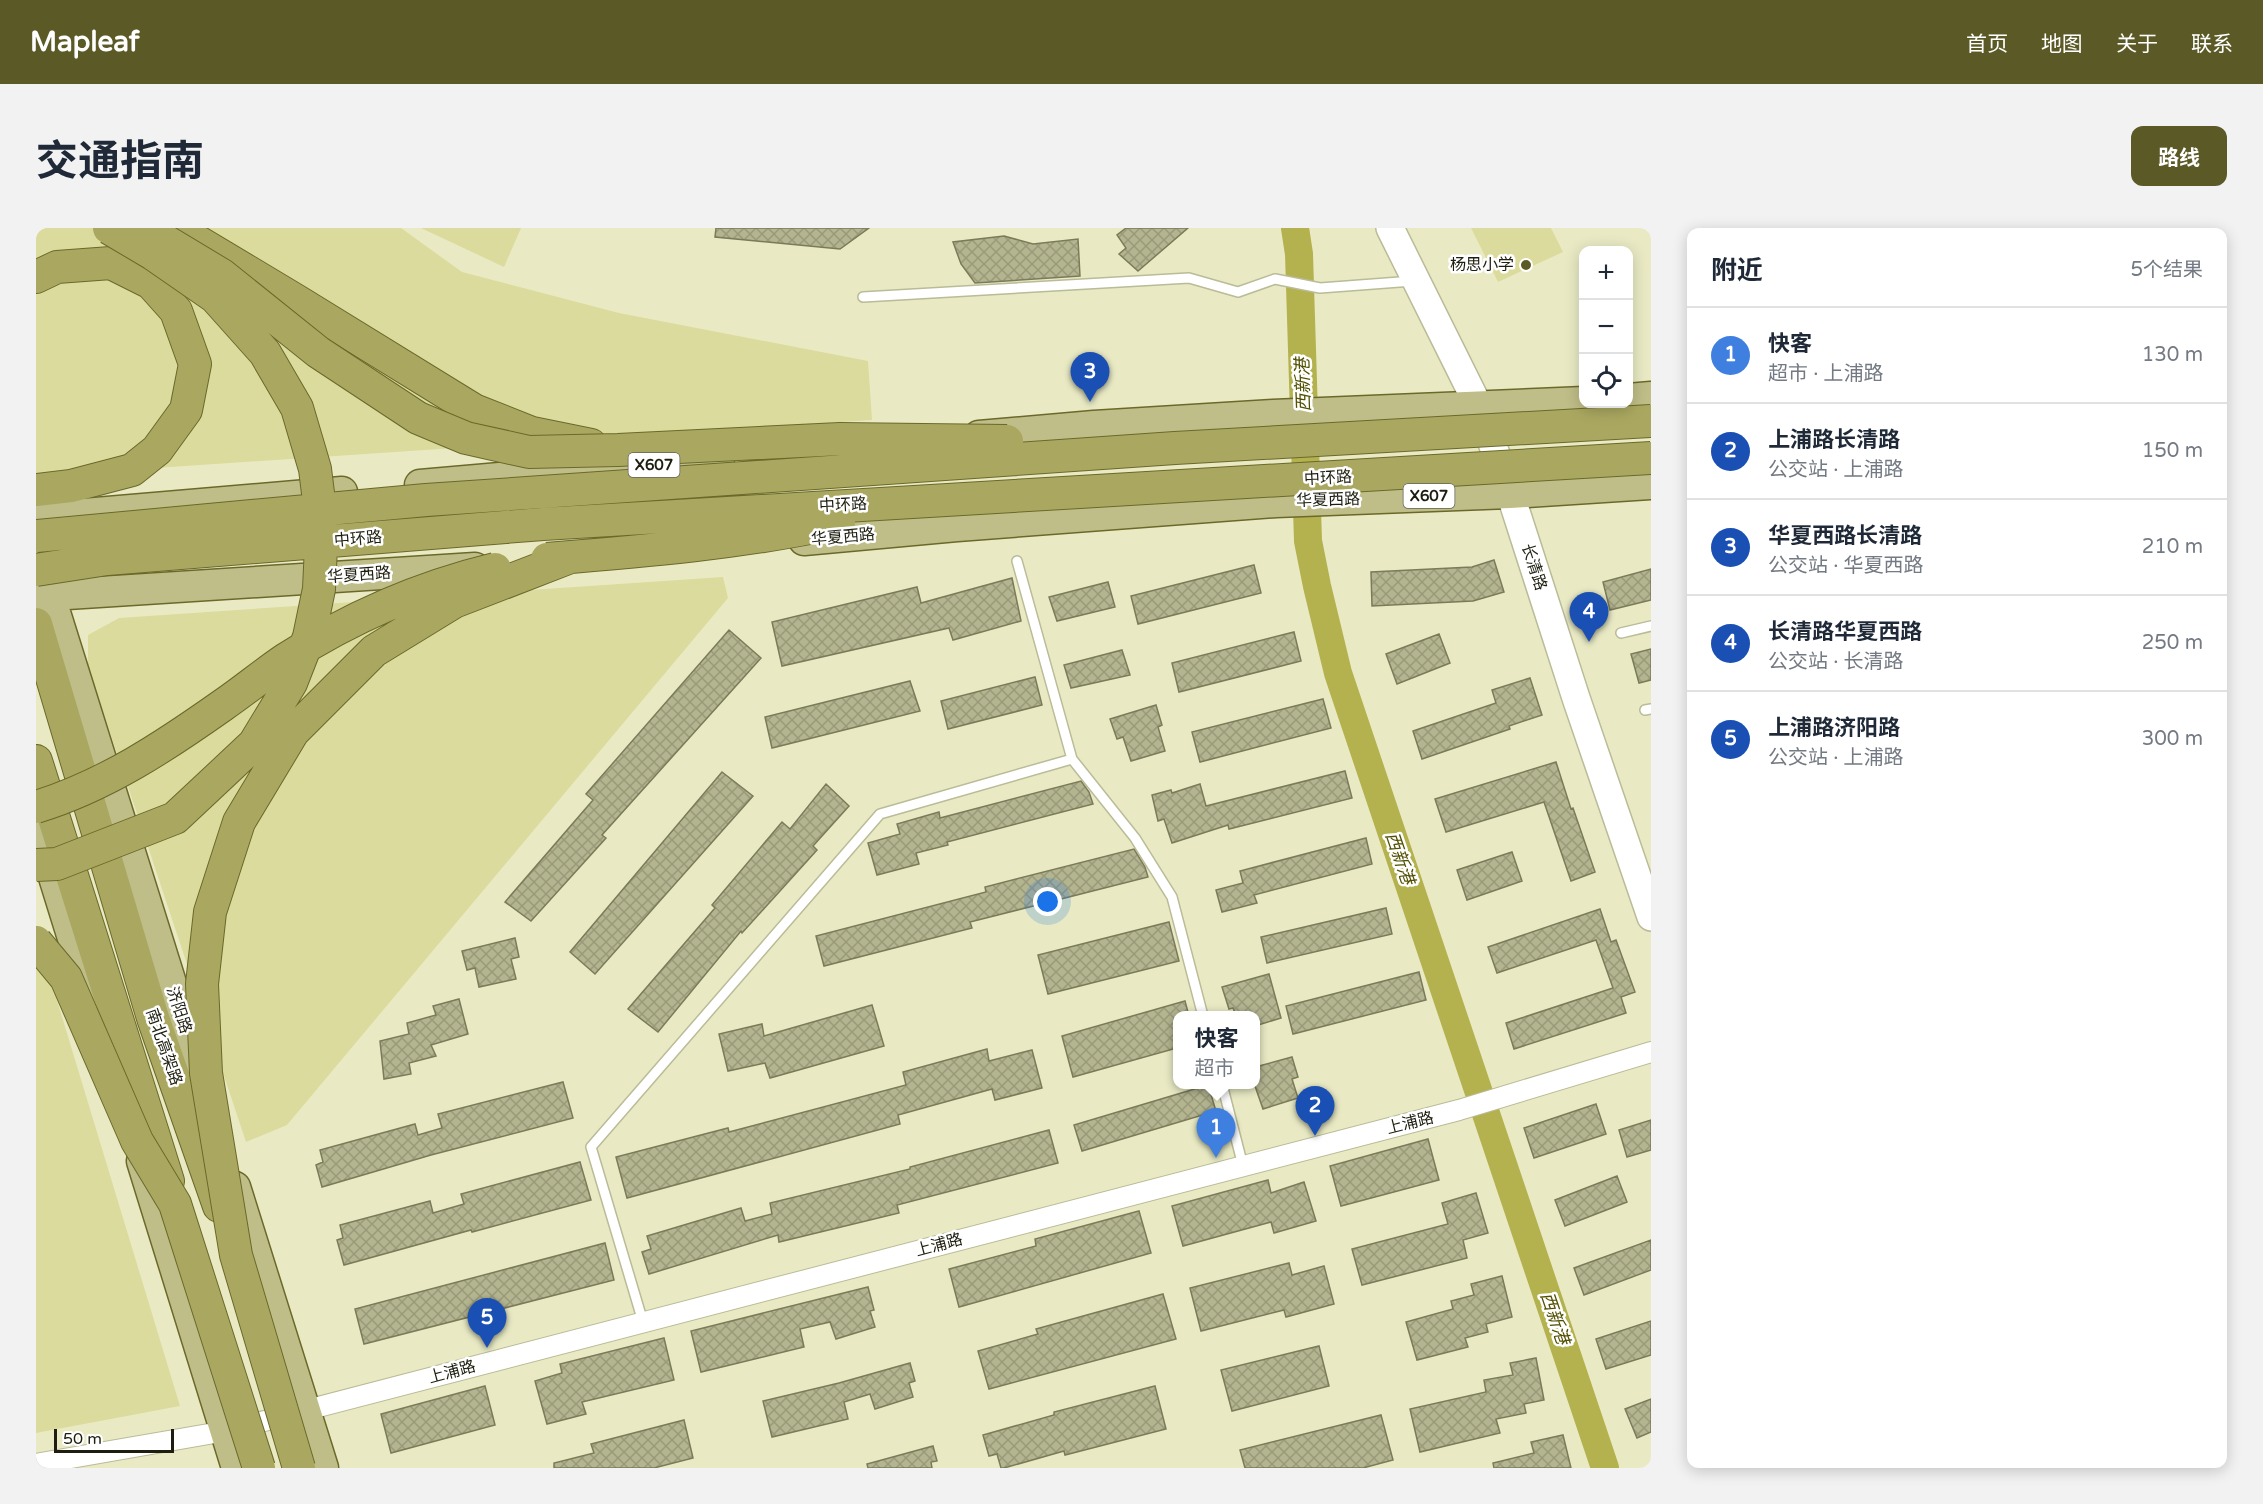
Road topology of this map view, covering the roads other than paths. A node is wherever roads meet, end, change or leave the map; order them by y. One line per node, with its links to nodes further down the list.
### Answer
1 (109, 228): 33 (highway, bridge)
2 (144, 228): 14 (highway, bridge)
3 (175, 228): 14 (highway, bridge)
4 (1390, 228): 6 (main road, 长清路)
5 (36, 277): 17 (highway)
6 (1416, 280): 7 (lane); 11 (main road, 长清路)
7 (863, 297)
8 (1651, 397): 9 (main road)
9 (1633, 399)
10 (1579, 402): 11 (main road, X607)
11 (1479, 407): 18 (main road, 长清路); 20 (main road, X607)
12 (1651, 421): 13 (highway, 中环路, bridge)
13 (1175, 448): 14 (highway, bridge); 21 (highway, 中环路, bridge)
14 (618, 450)
15 (1651, 458): 19 (highway, 中环路, bridge)
16 (1651, 484): 18 (main road, 华夏西路 / X607)
17 (36, 490)
18 (1510, 493): 25 (main road, 华夏西路 / X607); 34 (main road, 长清路)
19 (933, 500): 23 (highway, bridge); 25 (highway, 中环路, bridge)
20 (36, 518)
21 (36, 536)
22 (36, 552): 25 (main road, 济阳路)
23 (568, 558): 31 (highway, bridge); 43 (highway, bridge)
24 (1017, 561): 29 (lane)
25 (40, 587): 45 (main road, 济阳路)
26 (36, 624): 43 (highway, 南北高架路, bridge)
27 (1651, 626): 28 (lane)
28 (1621, 633)
29 (1072, 759): 37 (lane); 44 (lane)
30 (36, 761): 42 (highway, bridge)
31 (36, 807)
32 (36, 819): 46 (main road)
33 (36, 865)
34 (1651, 917)
35 (36, 942): 38 (highway, bridge)
36 (36, 967): 38 (highway, bridge)
37 (1202, 1011)
38 (87, 1026): 42 (highway, bridge)
39 (1651, 1052): 41 (street, 上浦路)
40 (1222, 1089): 41 (lane)
41 (1243, 1166): 44 (street, 上浦路)
42 (175, 1204): 49 (highway, bridge)
43 (236, 1255): 50 (highway, 南北高架路, bridge)
44 (643, 1322): 45 (street, 上浦路)
45 (304, 1409): 46 (street, 上浦路); 51 (main road, 济阳路)
46 (226, 1431): 47 (street, 上浦路); 48 (main road)
47 (36, 1464)
48 (237, 1468)
49 (259, 1468)
50 (299, 1468)
51 (322, 1468)

